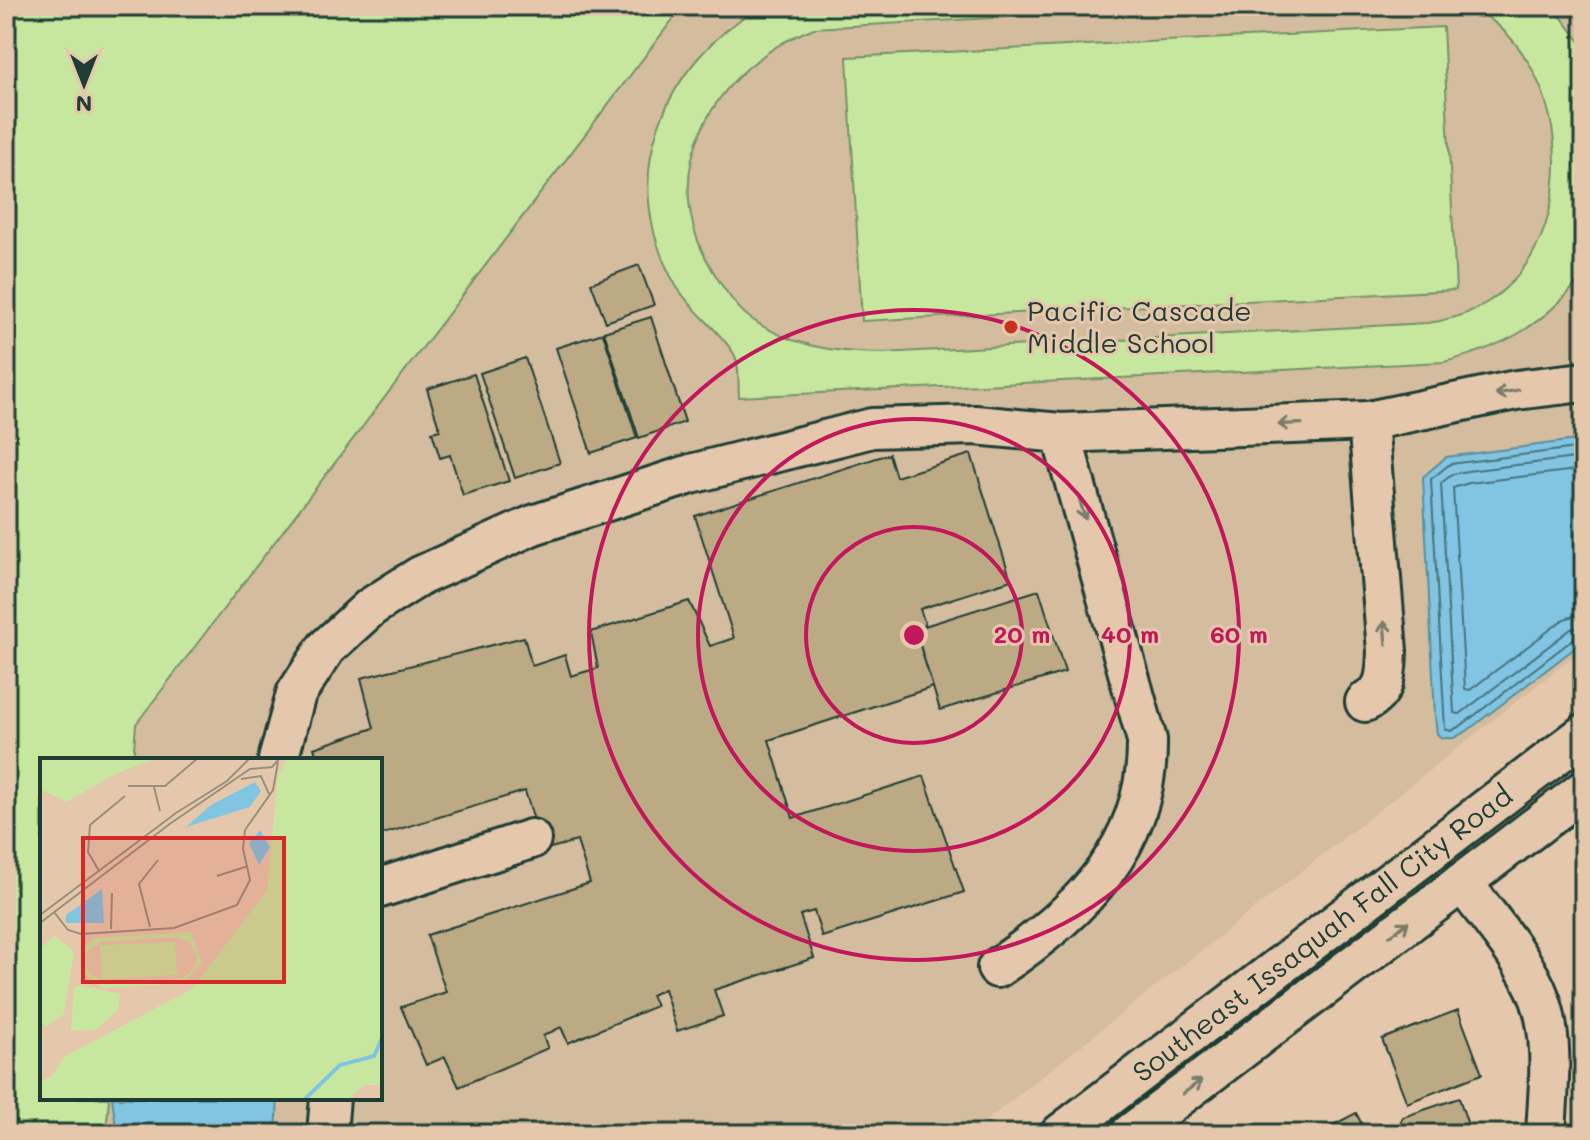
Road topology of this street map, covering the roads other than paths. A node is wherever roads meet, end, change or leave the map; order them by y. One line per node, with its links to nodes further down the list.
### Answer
1 (1584, 382): 2 (street, one-way to 2)
2 (1368, 421): 3 (street, one-way to 3); 4 (street, one-way to 2)
3 (1061, 433): 6 (street); 11 (street, one-way to 11)
4 (1365, 702)
5 (1584, 734): 14 (street, Southeast Issaquah Fall City Road)
6 (279, 758)
7 (1584, 790): 9 (street, Southeast Issaquah Fall City Road)
8 (531, 839): 10 (street)
9 (1462, 882): 15 (street, Southeast Issaquah Fall City Road, one-way to 9); 16 (street)
10 (382, 887)
11 (997, 968)
12 (330, 1100): 13 (street)
13 (327, 1134)
14 (1060, 1134)
15 (1130, 1134)
16 (1546, 1134)

